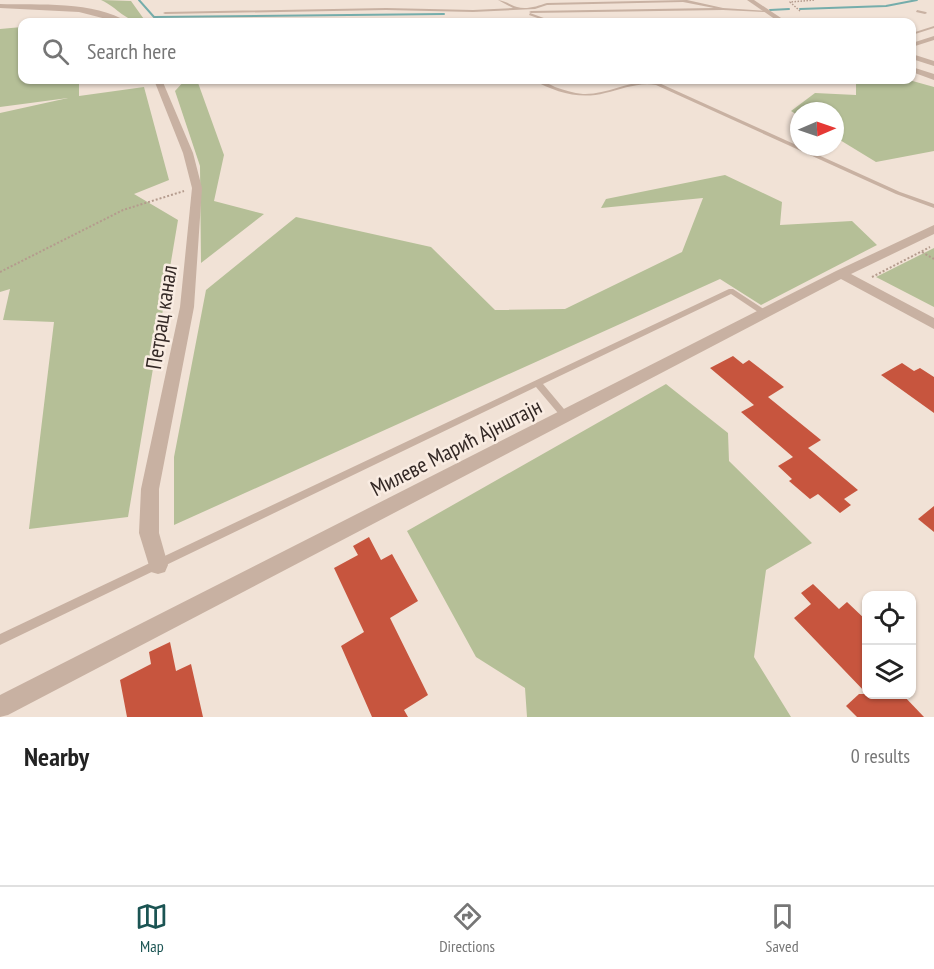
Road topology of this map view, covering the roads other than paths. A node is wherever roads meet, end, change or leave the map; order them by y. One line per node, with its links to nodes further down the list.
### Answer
1 (500, 0): 8 (lane)
2 (679, 0): 4 (lane)
3 (750, 0): 10 (street)
4 (687, 1): 6 (lane); 7 (lane)
5 (0, 6): 15 (street)
6 (708, 6): 7 (lane); 9 (lane)
7 (535, 8): 8 (lane)
8 (518, 9): 12 (lane); 13 (lane)
9 (723, 9): 10 (lane); 12 (lane)
10 (765, 11): 17 (street)
11 (917, 11): 14 (lane)
12 (527, 12): 16 (lane)
13 (165, 13)
14 (925, 13)
15 (112, 18)
16 (541, 18)
17 (776, 18)
18 (934, 27): 19 (lane)
19 (916, 33)
20 (934, 38): 21 (street)
21 (916, 44)
22 (916, 57): 23 (street)
23 (934, 64)
24 (916, 70): 25 (street)
25 (934, 77)
26 (160, 84): 37 (street, Петрац канал)
27 (544, 84): 28 (lane)
28 (633, 84)
29 (652, 84): 30 (lane)
30 (934, 206)
31 (934, 229): 32 (street, Милеве Марић Ајнштајн)
32 (842, 274): 33 (street, Милеве Марић Ајнштајн); 34 (street)
33 (766, 314): 35 (lane); 36 (street, Милеве Марић Ајнштајн)
34 (934, 324)
35 (538, 384): 36 (lane); 37 (lane)
36 (566, 417): 39 (street, Милеве Марић Ајнштајн)
37 (158, 565): 38 (lane)
38 (0, 640)
39 (0, 707)

